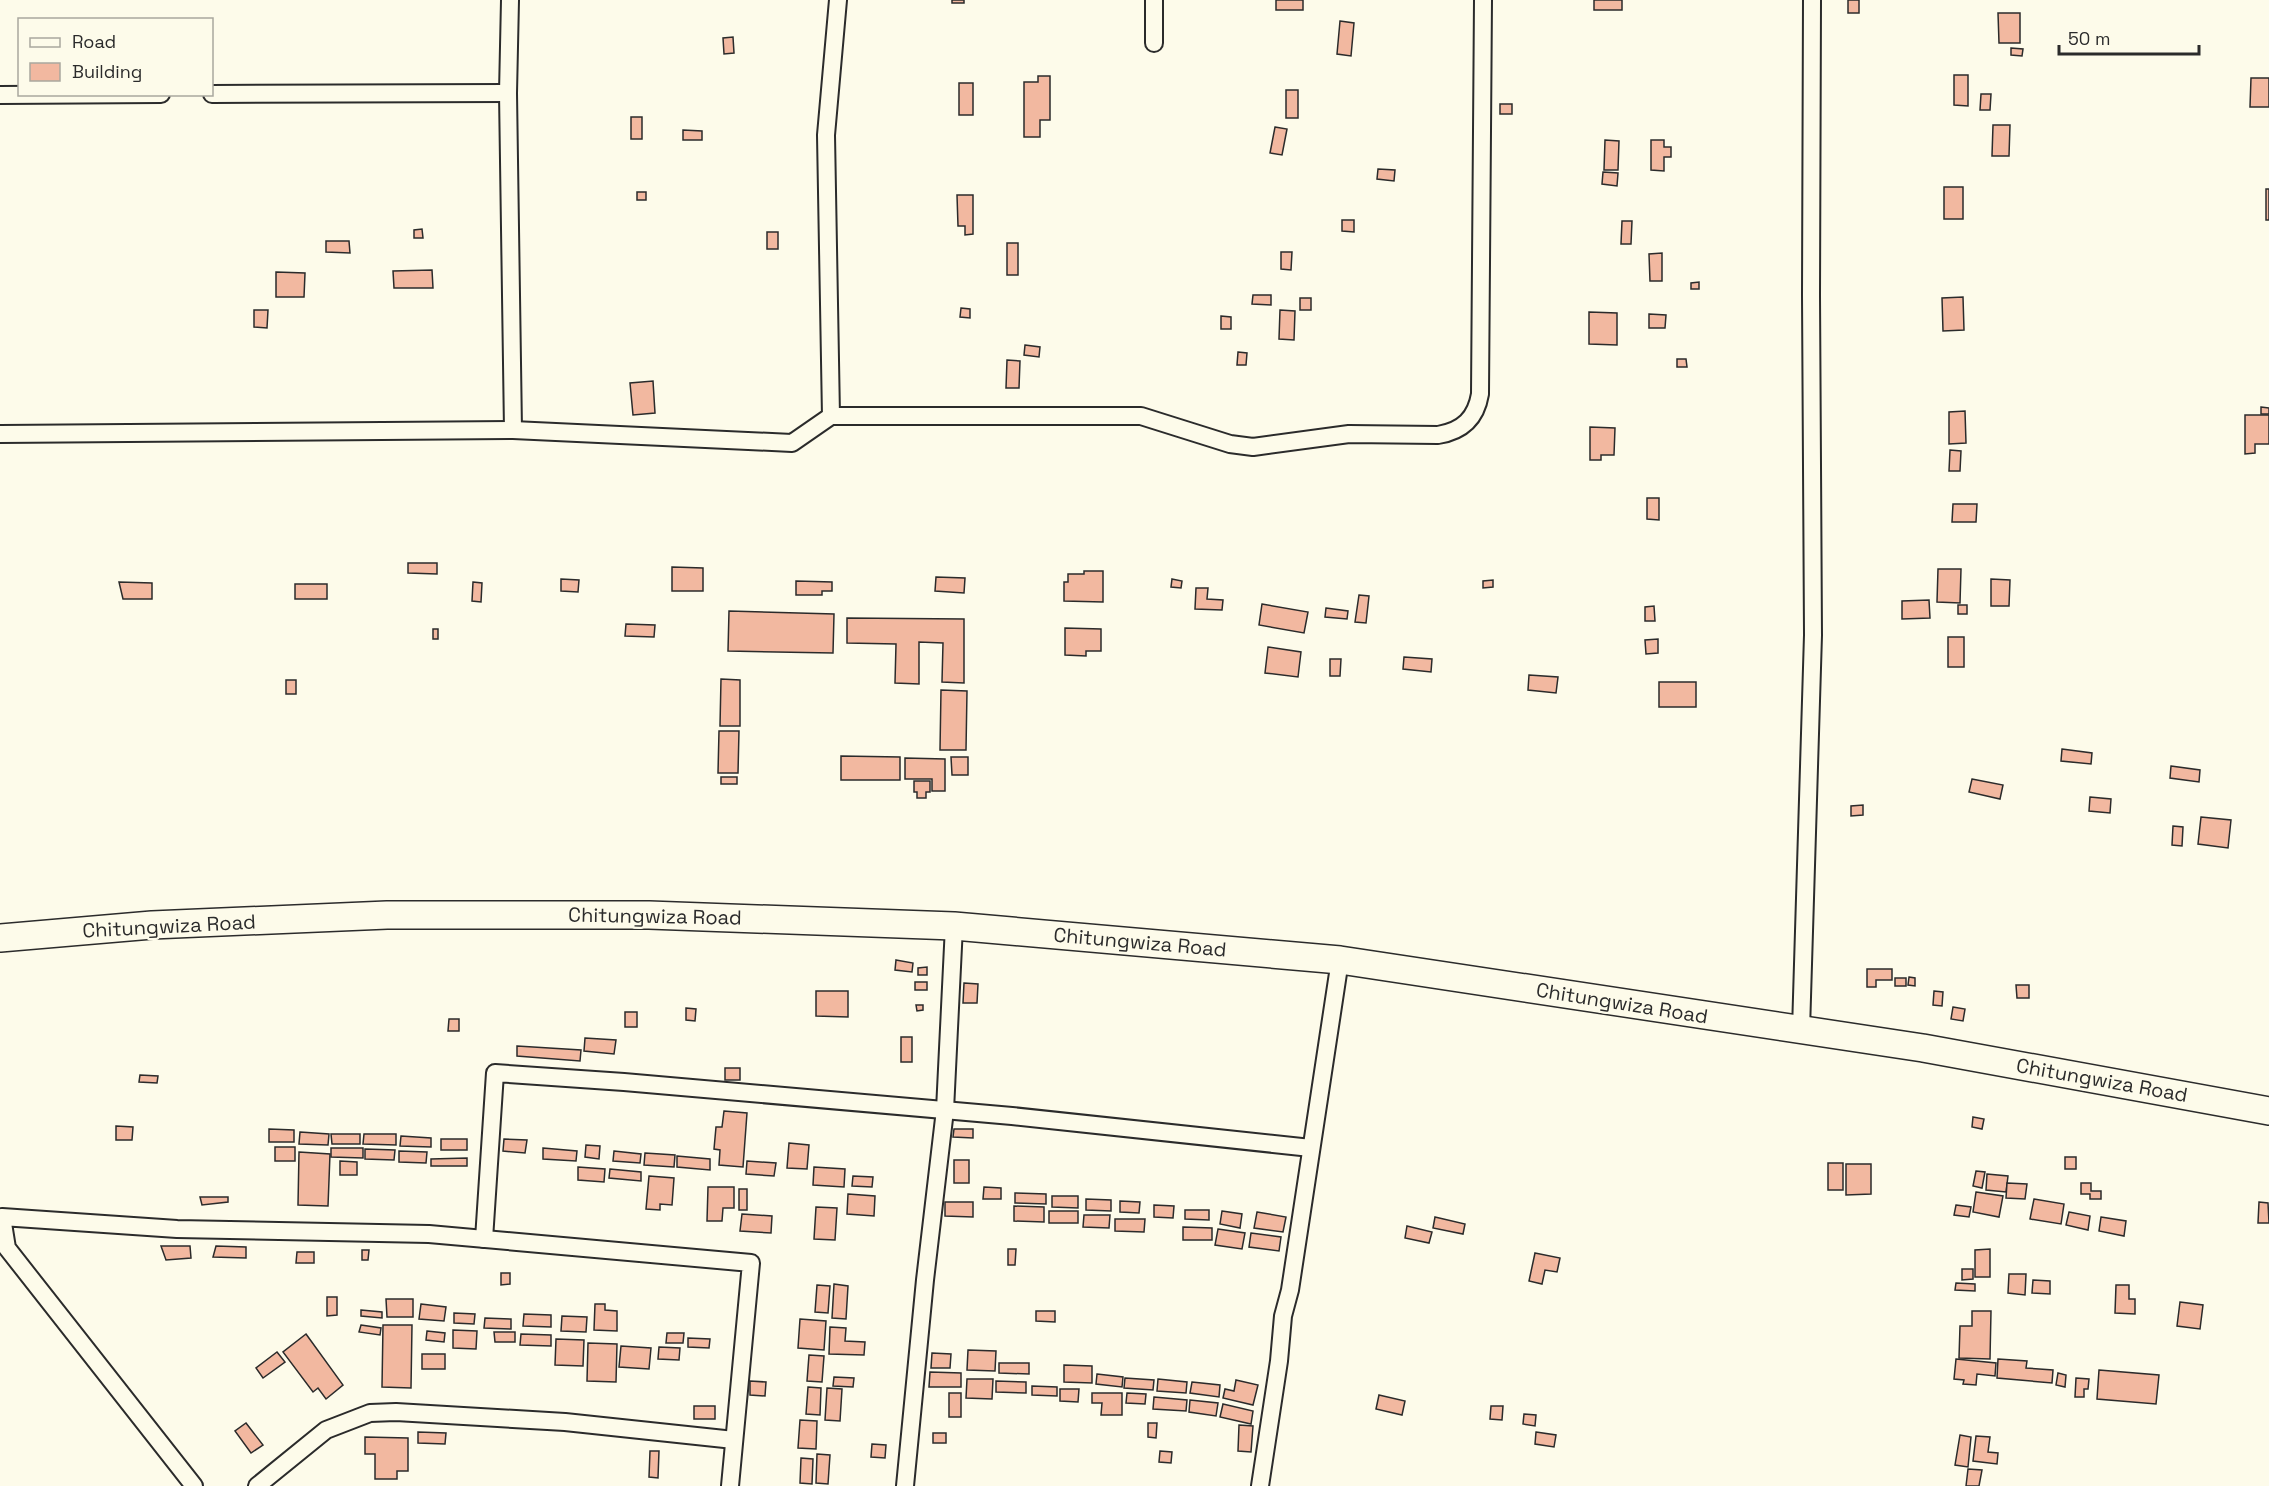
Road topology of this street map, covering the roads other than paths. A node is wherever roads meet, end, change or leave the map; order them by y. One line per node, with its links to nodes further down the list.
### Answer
1 (510, 0): 7 (street)
2 (838, 0): 11 (street)
3 (1154, 0): 6 (street)
4 (1483, 0): 11 (street)
5 (1812, 0): 17 (street)
6 (1154, 43)
7 (508, 93): 8 (street); 12 (street)
8 (213, 94)
9 (0, 95): 10 (street)
10 (18, 95)
11 (831, 416): 12 (street)
12 (513, 430): 13 (street)
13 (0, 434)
14 (954, 926): 15 (main road, Chitungwiza Road); 16 (main road, Chitungwiza Road); 18 (street)
15 (0, 938)
16 (1340, 960): 17 (main road, Chitungwiza Road); 20 (street)
17 (1801, 1030): 19 (main road, Chitungwiza Road)
18 (945, 1110): 20 (street); 21 (street); 26 (street)
19 (2269, 1111)
20 (1311, 1148): 27 (street)
21 (484, 1239): 22 (street); 23 (street)
22 (734, 1440): 24 (street); 25 (street)
23 (194, 1486)
24 (257, 1486)
25 (730, 1486)
26 (906, 1486)
27 (1260, 1486)

